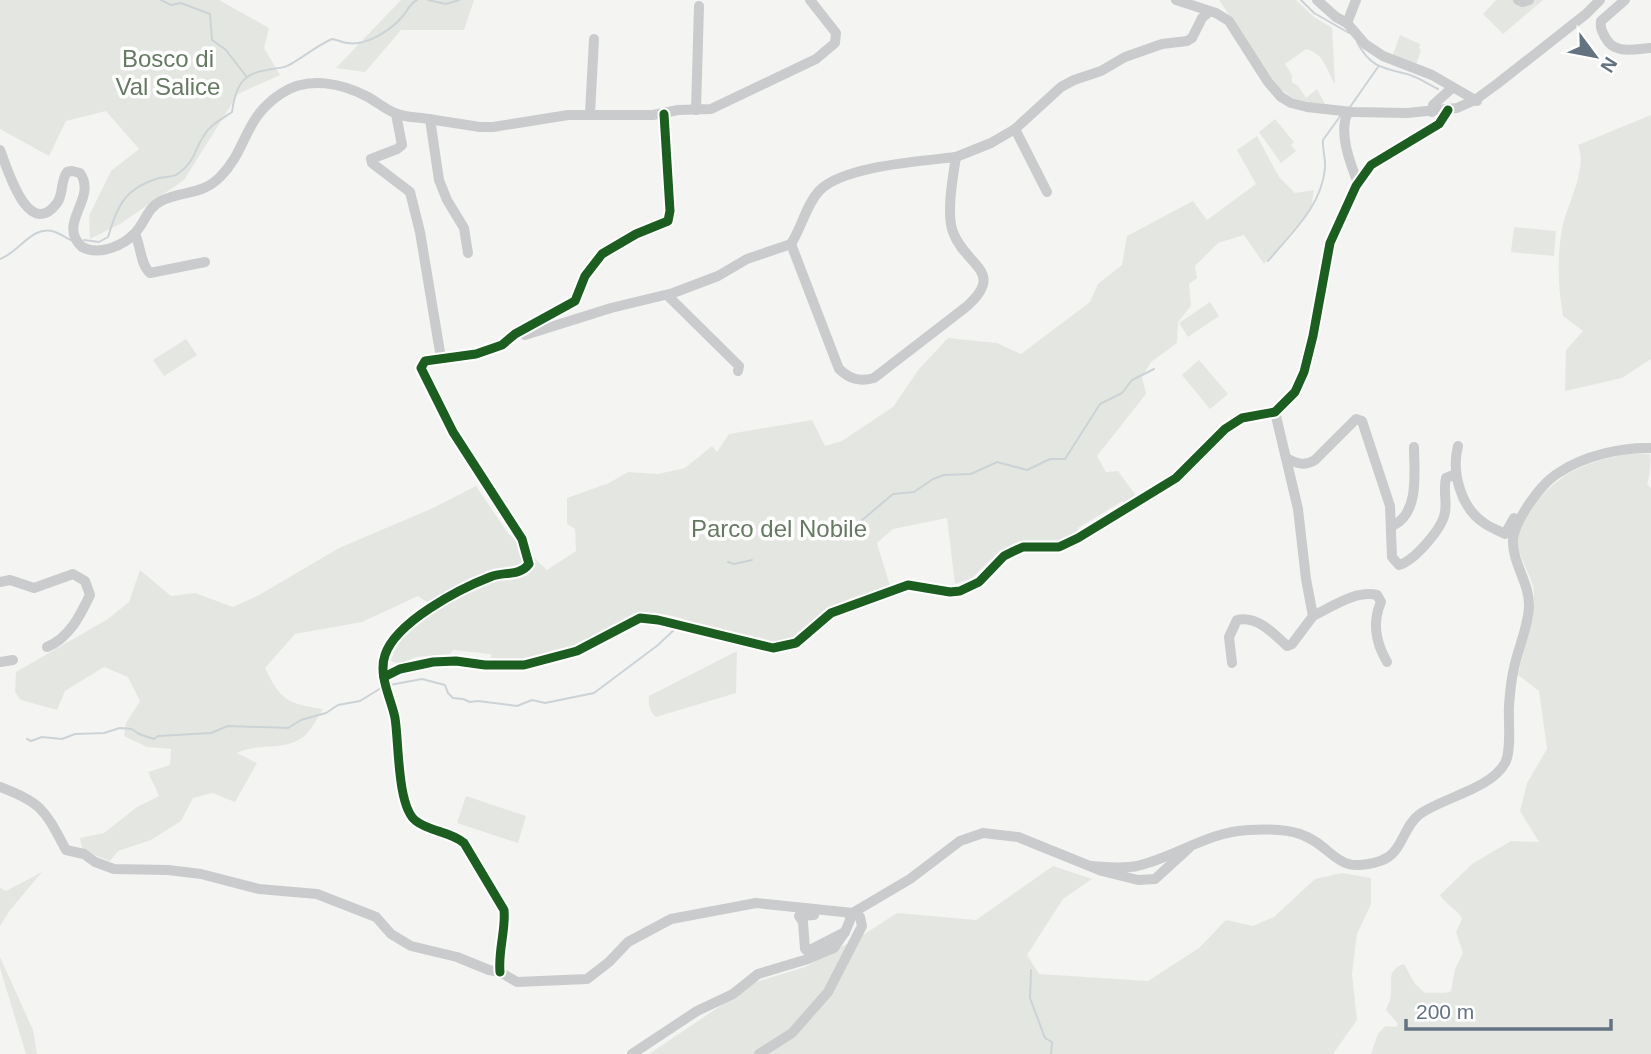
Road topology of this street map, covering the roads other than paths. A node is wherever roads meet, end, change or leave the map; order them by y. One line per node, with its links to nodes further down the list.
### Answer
1 (810, 0): 17 (street)
2 (1176, 0): 11 (street)
3 (1317, 0): 12 (street)
4 (1356, 0): 12 (street)
5 (1518, 0): 6 (street)
6 (1529, 0)
7 (1600, 0): 16 (street)
8 (1608, 0): 16 (street)
9 (1625, 0): 14 (street)
10 (699, 6): 17 (street)
11 (1209, 12): 18 (street); 26 (street)
12 (1347, 23): 15 (street)
13 (594, 39): 22 (street)
14 (1651, 48)
15 (1452, 88): 16 (street); 19 (street)
16 (1478, 101): 24 (street)
17 (696, 110): 23 (street)
18 (1345, 111): 20 (street); 28 (street)
19 (1432, 112): 20 (street); 24 (street)
20 (1406, 113): 24 (street)
21 (396, 114): 25 (street); 33 (street); 39 (street)
22 (590, 114): 23 (street); 25 (street)
23 (664, 114): 38 (street)
24 (1446, 115): 30 (street)
25 (430, 119): 35 (street)
26 (1015, 129): 29 (street); 32 (street)
27 (0, 150): 33 (street)
28 (1349, 154): 30 (street); 31 (street)
29 (956, 157): 34 (street); 34 (street)
30 (1371, 165): 31 (street)
31 (1358, 183): 41 (street)
32 (1046, 192)
33 (135, 234): 36 (street)
34 (791, 244): 37 (street)
35 (468, 253)
36 (205, 262)
37 (667, 295): 38 (street); 40 (street)
38 (502, 345): 39 (street)
39 (441, 358): 56 (street)
40 (738, 371)
41 (1275, 412): 45 (street); 56 (street)
42 (1458, 446): 46 (street)
43 (1414, 447): 48 (street)
44 (1651, 448): 47 (street)
45 (1288, 459): 48 (street); 50 (street)
46 (1456, 474): 47 (street); 48 (street)
47 (1537, 492): 58 (street)
48 (1392, 523)
49 (0, 582): 51 (street)
50 (1314, 616): 54 (street); 55 (street)
51 (47, 648)
52 (13, 660): 53 (street)
53 (0, 662)
54 (1387, 662)
55 (1232, 663)
56 (385, 683): 62 (street)
57 (0, 787): 62 (street)
58 (1192, 845): 59 (street); 59 (street)
59 (1090, 866): 60 (street)
60 (853, 913): 61 (street); 61 (street); 62 (street); 64 (street)
61 (845, 932): 63 (street)
62 (500, 972)
63 (632, 1054)
64 (760, 1054)

